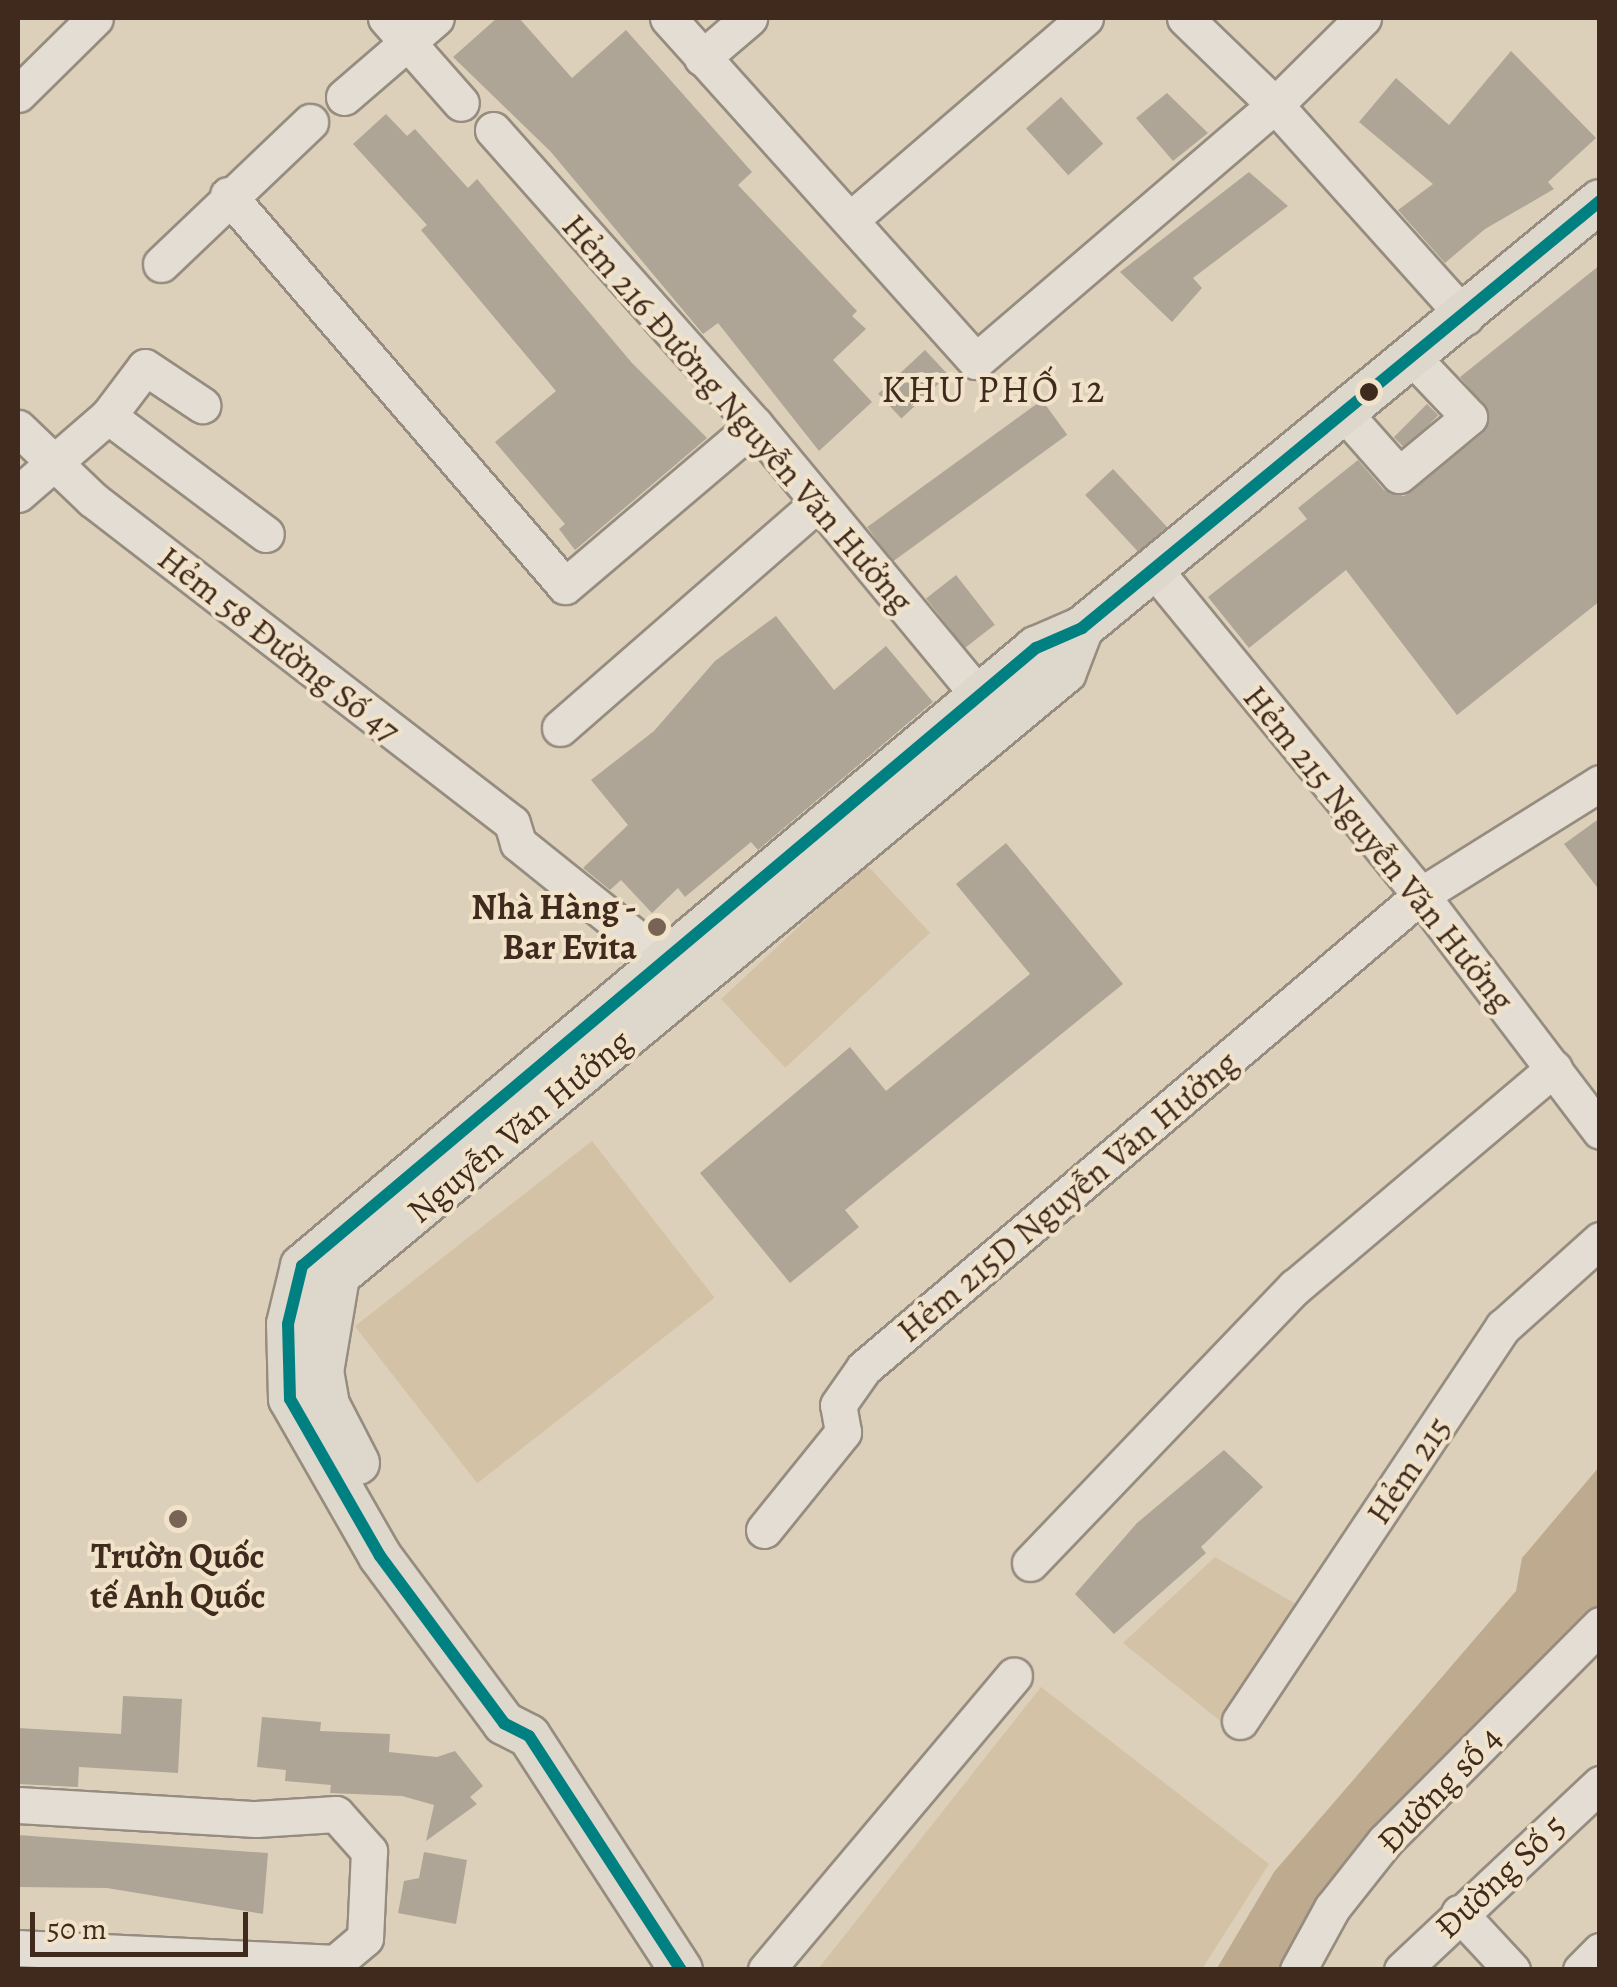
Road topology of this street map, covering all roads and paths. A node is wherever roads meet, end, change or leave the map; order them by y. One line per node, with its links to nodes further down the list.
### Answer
1 (436, 18): 8 (street)
2 (668, 18): 9 (street)
3 (749, 18): 9 (street)
4 (1085, 18): 18 (street)
5 (1185, 18): 13 (street)
6 (1363, 18): 13 (street)
7 (88, 20): 10 (street)
8 (397, 31): 11 (street); 12 (street)
9 (702, 58): 18 (street)
10 (18, 94)
11 (344, 97)
12 (461, 103)
13 (1275, 105): 18 (street); 20 (street)
14 (310, 122): 16 (street)
15 (493, 130): 25 (street, Hẻm 216 Đường Nguyễn Văn Hưởng)
16 (228, 195): 19 (street); 25 (street)
17 (1600, 201): 20 (main road, Nguyễn Văn Hưởng)
18 (850, 220)
19 (161, 264)
20 (1464, 316): 21 (main road, Nguyễn Văn Hưởng)
21 (1413, 358): 23 (main road, Nguyễn Văn Hưởng); 23 (street)
22 (202, 405): 24 (street)
23 (1345, 414): 31 (main road, Nguyễn Văn Hưởng)
24 (108, 416): 27 (street); 30 (street)
25 (754, 425): 29 (street, Hẻm 216 Đường Nguyễn Văn Hưởng)
26 (18, 428): 27 (street, Hẻm 58 Đường Số 47)
27 (48, 464): 28 (street); 38 (street, Hẻm 58 Đường Số 47)
28 (18, 494)
29 (818, 503): 33 (street, Hẻm 216 Đường Nguyễn Văn Hưởng); 34 (street)
30 (266, 534)
31 (1153, 568): 32 (main road, Nguyễn Văn Hưởng); 37 (street, Hẻm 215 Nguyễn Văn Hưởng)
32 (1082, 628): 33 (main road, Nguyễn Văn Hưởng); 36 (main road, Nguyễn Văn Hưởng)
33 (980, 697): 36 (main road, Nguyễn Văn Hưởng)
34 (560, 728)
35 (1600, 782): 37 (street, Hẻm 215D Nguyễn Văn Hưởng)
36 (859, 820): 38 (main road, Nguyễn Văn Hưởng); 47 (main road, Nguyễn Văn Hưởng)
37 (1421, 895): 39 (street, Hẻm 215 Nguyễn Văn Hưởng); 42 (street, Hẻm 215D Nguyễn Văn Hưởng)
38 (661, 958): 47 (main road, Nguyễn Văn Hưởng)
39 (1554, 1068): 40 (street, Hẻm 215 Nguyễn Văn Hưởng); 43 (street)
40 (1600, 1131)
41 (1600, 1240): 46 (street, Hẻm 215)
42 (764, 1530)
43 (1030, 1563)
44 (1600, 1624): 55 (street, Đường số 4)
45 (1014, 1676): 54 (street)
46 (1240, 1721)
47 (529, 1736): 53 (main road, Nguyễn Văn Hưởng)
48 (1600, 1784): 50 (street, Đường Số 5)
49 (18, 1806): 51 (street)
50 (1459, 1913): 56 (street, Đường Số 5); 57 (street)
51 (18, 1948)
52 (1600, 1951): 58 (street)
53 (682, 1970)
54 (766, 1970)
55 (1298, 1970)
56 (1402, 1970)
57 (1512, 1970)
58 (1581, 1970)

